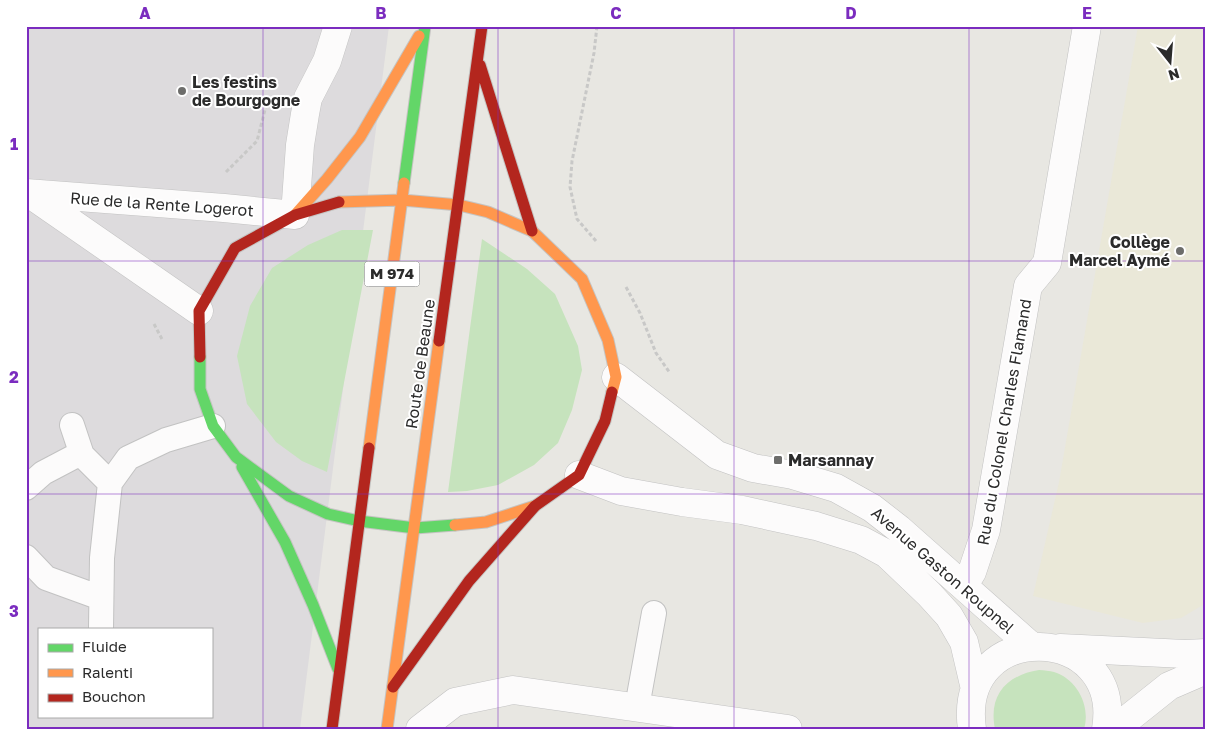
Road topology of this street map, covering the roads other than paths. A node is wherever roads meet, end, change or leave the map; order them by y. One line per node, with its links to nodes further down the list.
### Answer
1 (338, 26): 9 (street)
2 (425, 26): 7 (main road, M 974); 9 (main road)
3 (482, 26): 5 (main road, Route de Beaune)
4 (1087, 26): 24 (street, Rue du Colonel Charles Flamand)
5 (478, 58): 8 (main road, Route de Beaune); 10 (main road)
6 (27, 194): 9 (street, Rue de la Rente Logerot); 11 (street, Rue de la Rente Logerot)
7 (402, 200): 8 (main road, Route de Beaune); 9 (main road, Route de Beaune); 21 (main road, M 974)
8 (458, 205): 10 (main road, Route de Beaune); 22 (main road, Route de Beaune)
9 (295, 215): 11 (main road, Route de Beaune)
10 (532, 230): 12 (main road, Route de Beaune)
11 (199, 312): 14 (main road, Route de Beaune)
12 (616, 377): 17 (main road, Route de Beaune); 24 (street, Avenue Gaston Roupnel)
13 (72, 426): 15 (lane)
14 (213, 426): 16 (main road, Route de Beaune); 18 (lane)
15 (81, 453): 18 (lane); 19 (lane)
16 (236, 457): 21 (main road, Route de Beaune); 31 (main road)
17 (579, 474): 20 (main road, Route de Beaune); 33 (street, Avenue Gaston Roupnel)
18 (110, 484): 25 (lane)
19 (26, 488)
20 (535, 506): 22 (main road, Route de Beaune); 32 (main road, Route de Beaune)
21 (358, 521): 22 (main road, Route de Beaune); 31 (main road, M 974)
22 (414, 528): 32 (main road, Route de Beaune)
23 (26, 557): 25 (lane)
24 (964, 585): 28 (street, Avenue Gaston Roupnel)
25 (101, 598): 27 (lane)
26 (654, 613): 34 (lane)
27 (101, 628)
28 (1043, 647): 29 (street); 33 (street); 40 (street, Avenue Gaston Roupnel)
29 (1206, 653)
30 (1206, 670): 41 (street)
31 (339, 672): 35 (main road, M 974)
32 (393, 688): 36 (main road, Route de Beaune)
33 (975, 689): 39 (street)
34 (636, 718): 37 (street); 38 (street)
35 (332, 729)
36 (387, 729)
37 (420, 729)
38 (788, 729)
39 (972, 729)
40 (1106, 729)
41 (1115, 729)

